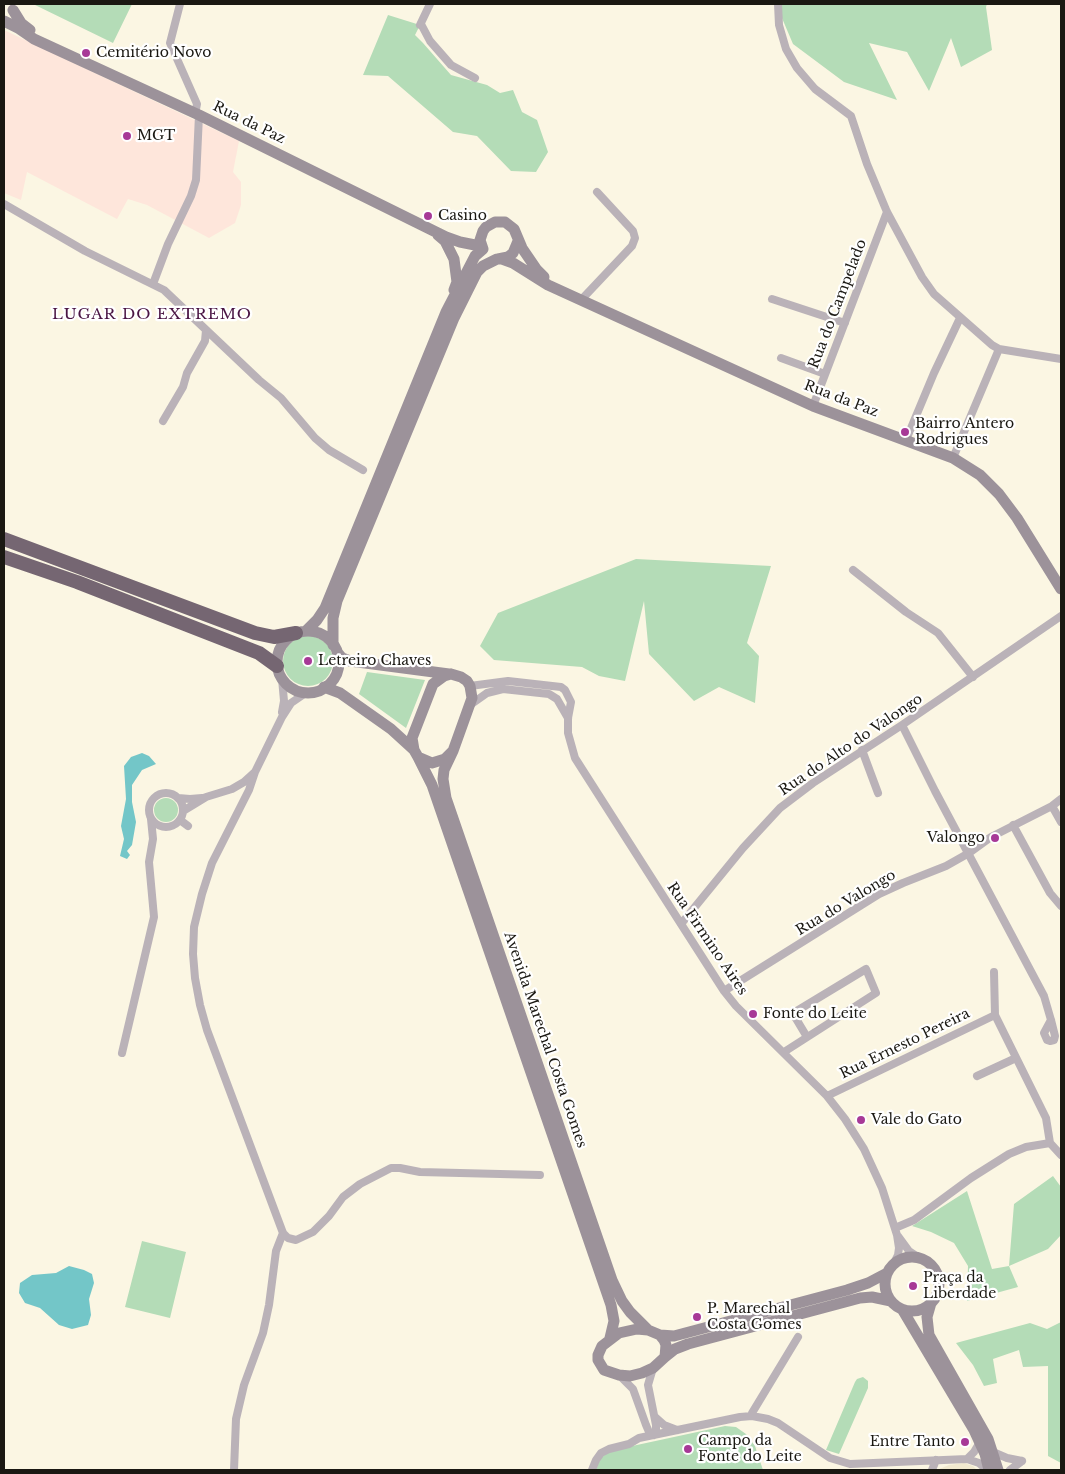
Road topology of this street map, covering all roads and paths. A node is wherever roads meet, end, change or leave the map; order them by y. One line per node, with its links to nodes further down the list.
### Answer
1 (180, 4): 8 (street)
2 (430, 4): 7 (street)
3 (778, 4): 11 (street)
4 (14, 7): 5 (street); 6 (street)
5 (4, 20): 6 (street)
6 (51, 46): 8 (street, Rua da Paz)
7 (475, 78)
8 (197, 114): 12 (street, Rua da Paz); 17 (street)
9 (597, 192): 19 (street)
10 (4, 204): 17 (street)
11 (887, 212): 22 (street); 23 (street, Rua do Campelado)
12 (433, 230): 13 (street); 15 (street); 21 (street)
13 (483, 231): 14 (street); 15 (street)
14 (518, 241): 16 (street); 18 (street)
15 (482, 247): 16 (street); 21 (street)
16 (499, 259): 18 (street); 40 (street)
17 (154, 284): 24 (street)
18 (564, 291): 19 (street, Rua da Paz)
19 (582, 299): 29 (street, Rua da Paz)
20 (772, 299): 23 (street)
21 (452, 301): 39 (street)
22 (960, 318): 25 (street); 31 (street)
23 (845, 323): 28 (street, Rua do Campelado)
24 (206, 330): 30 (street); 33 (street)
25 (999, 349): 27 (street); 32 (street)
26 (781, 358): 28 (street)
27 (1061, 359)
28 (825, 374): 29 (street, Rua do Campelado)
29 (813, 406): 31 (street, Rua da Paz)
30 (163, 421)
31 (906, 440): 32 (street, Rua da Paz)
32 (953, 458): 37 (street, Rua da Paz)
33 (363, 470)
34 (4, 539): 39 (highway)
35 (4, 557): 41 (highway)
36 (853, 570): 43 (street)
37 (1061, 589)
38 (1061, 616): 43 (street, Rua do Alto do Valongo)
39 (301, 632): 40 (street); 41 (street)
40 (335, 648): 42 (street); 45 (street)
41 (280, 672): 46 (street); 48 (street)
42 (451, 674): 44 (street); 53 (street)
43 (973, 677): 50 (street, Rua do Alto do Valongo)
44 (470, 686): 47 (street); 49 (street, Rua Firmino Aires)
45 (324, 687): 46 (street); 53 (street)
46 (307, 692): 48 (street)
47 (470, 705): 49 (street); 51 (street, Avenida Marechal Costa Gomes)
48 (282, 717): 54 (street)
49 (568, 718): 70 (street, Rua Firmino Aires)
50 (902, 725): 52 (street, Rua do Alto do Valongo); 68 (street)
51 (453, 750): 53 (street); 91 (street, Avenida Marechal Costa Gomes)
52 (862, 750): 55 (street); 70 (street, Rua do Alto do Valongo)
53 (416, 753): 94 (street, Avenida Marechal Costa Gomes)
54 (255, 772): 56 (street); 85 (street)
55 (878, 793)
56 (206, 797): 57 (street); 60 (street)
57 (178, 798): 60 (street); 61 (street)
58 (1061, 800): 59 (street, Rua do Valongo)
59 (1052, 806): 63 (street); 64 (street, Rua do Valongo)
60 (183, 812): 62 (street)
61 (151, 819): 66 (street); 67 (street)
62 (180, 820): 65 (street); 66 (street)
63 (1061, 822)
64 (1013, 825): 68 (street, Rua do Valongo); 69 (street)
65 (188, 826)
66 (170, 827): 67 (street)
67 (153, 839): 77 (street)
68 (969, 853): 72 (street, Rua do Valongo); 74 (street)
69 (1061, 906)
70 (681, 924): 72 (street, Rua Firmino Aires)
71 (994, 972): 73 (street)
72 (724, 991): 76 (street, Rua Firmino Aires)
73 (995, 1015): 78 (street); 80 (street, Rua Ernesto Pereira)
74 (1051, 1020)
75 (807, 1037): 75 (street); 76 (street)
76 (784, 1052): 80 (street, Rua Firmino Aires)
77 (122, 1053)
78 (1016, 1058): 79 (street); 81 (street)
79 (977, 1076)
80 (827, 1096): 84 (street, Rua Firmino Aires)
81 (1050, 1143): 82 (street); 84 (street)
82 (1061, 1155)
83 (540, 1175): 85 (street)
84 (896, 1232): 86 (street); 87 (street)
85 (283, 1233): 108 (street)
86 (918, 1257): 87 (street); 89 (street)
87 (891, 1268): 88 (street); 92 (street)
88 (891, 1301): 90 (street); 95 (street)
89 (931, 1303): 90 (street); 105 (street)
90 (902, 1309): 104 (street)
91 (648, 1330): 92 (street); 94 (street)
92 (660, 1335): 95 (street)
93 (798, 1337): 98 (street)
94 (610, 1338): 97 (street)
95 (665, 1357): 96 (street)
96 (653, 1368): 97 (street); 99 (street)
97 (619, 1375): 100 (street)
98 (752, 1416): 101 (street); 107 (street)
99 (655, 1417): 101 (street); 102 (street)
100 (644, 1420): 102 (street); 103 (street)
101 (677, 1430): 102 (street)
102 (654, 1435): 103 (street)
103 (633, 1441): 109 (street)
104 (980, 1442): 106 (street); 111 (street)
105 (994, 1452): 112 (street); 113 (street)
106 (967, 1459): 107 (street); 111 (street)
107 (936, 1460): 110 (street)
108 (234, 1470)
109 (592, 1470)
110 (932, 1470)
111 (988, 1470)
112 (998, 1470)
113 (1010, 1470)

